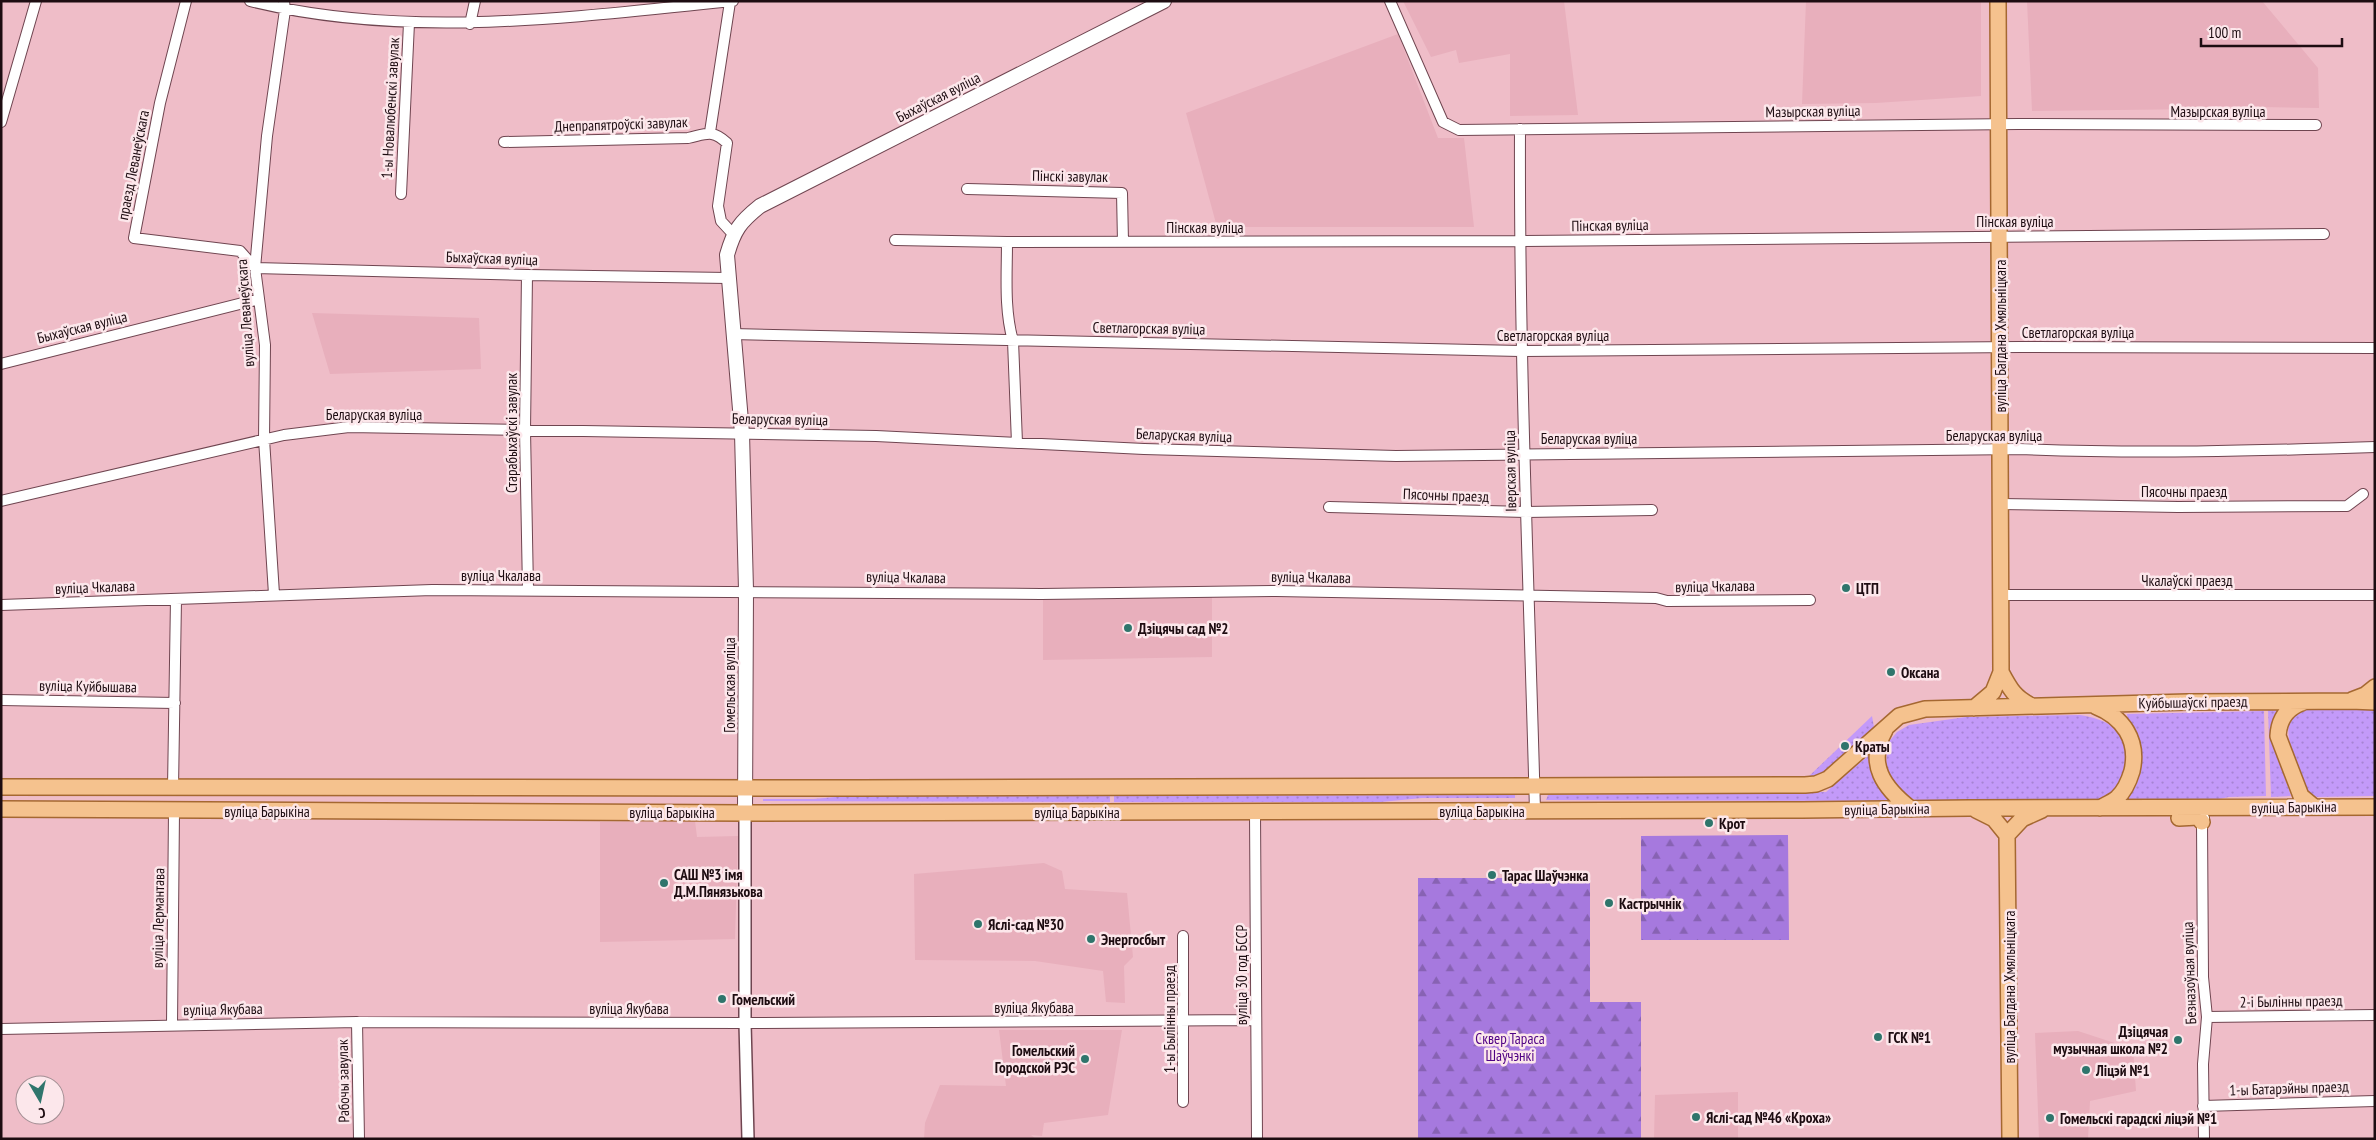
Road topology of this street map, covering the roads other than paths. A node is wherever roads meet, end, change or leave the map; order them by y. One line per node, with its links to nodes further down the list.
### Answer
1 (36, 1): 12 (street)
2 (186, 1): 28 (street, праезд Леванеўскага)
3 (250, 1): 9 (street)
4 (475, 1): 11 (street)
5 (731, 1): 11 (street); 17 (street)
6 (1164, 1): 21 (main road, Быхаўская вуліца)
7 (1390, 1): 16 (street, Мазырская вуліца)
8 (1998, 1): 14 (main road, вуліца Багдана Хмяльніцкага)
9 (284, 6): 10 (street); 28 (street, вуліца Леванеўскага)
10 (409, 23): 11 (street); 20 (street, 1-ы Новалюбенскі завулак)
11 (470, 24)
12 (6, 97): 13 (street)
13 (1, 122)
14 (1998, 125): 15 (street, Мазырская вуліца); 16 (street, Мазырская вуліца); 23 (main road, вуліца Багдана Хмяльніцкага)
15 (2316, 125)
16 (1520, 129): 25 (street, Іверская вуліца)
17 (710, 132): 18 (street, Днепрапятроўскі завулак); 21 (street, Днепрапятроўскі завулак)
18 (504, 142)
19 (967, 189): 27 (street, Пінскі завулак)
20 (401, 194)
21 (733, 234): 30 (main road, Гомельская вуліца)
22 (2324, 234): 23 (street, Пінская вуліца)
23 (1999, 236): 25 (street, Пінская вуліца); 34 (main road, вуліца Багдана Хмяльніцкага)
24 (896, 240): 26 (street, Пінская вуліца)
25 (1519, 241): 27 (street, Пінская вуліца); 36 (street, Іверская вуліца)
26 (1007, 242): 27 (street, Пінская вуліца); 33 (street)
27 (1124, 242)
28 (255, 268): 29 (street, Быхаўская вуліца); 31 (street, вуліца Леванеўскага)
29 (528, 276): 30 (street, Быхаўская вуліца); 38 (street, Старабыхаўскі завулак)
30 (728, 278): 32 (main road, Гомельская вуліца)
31 (258, 299): 37 (street, Быхаўская вуліца); 40 (street, вуліца Леванеўскага)
32 (732, 334): 33 (street, Светлагорская вуліца); 39 (main road, Гомельская вуліца)
33 (1013, 341): 36 (street, Светлагорская вуліца); 41 (street)
34 (2000, 347): 35 (street, Светлагорская вуліца); 36 (street, Светлагорская вуліца); 43 (main road, вуліца Багдана Хмяльніцкага)
35 (2375, 348)
36 (1520, 351): 44 (street, Іверская вуліца)
37 (1, 364)
38 (525, 430): 39 (street, Беларуская вуліца); 40 (street, Беларуская вуліца); 51 (street, Старабыхаўскі завулак)
39 (742, 433): 41 (street, Беларуская вуліца); 52 (main road, Гомельская вуліца)
40 (264, 439): 46 (street, Беларуская вуліца); 53 (street, вуліца Леванеўскага)
41 (1017, 443): 44 (street, Беларуская вуліца)
42 (2375, 447): 43 (street, Беларуская вуліца)
43 (2000, 449): 44 (street, Беларуская вуліца); 47 (main road, вуліца Багдана Хмяльніцкага)
44 (1525, 454): 50 (street, Іверская вуліца)
45 (2363, 494): 47 (street, Пясочны праезд)
46 (1, 501)
47 (2000, 504): 55 (main road, вуліца Багдана Хмяльніцкага)
48 (1329, 507): 50 (street, Пясочны праезд)
49 (1652, 510): 50 (street, Пясочны праезд)
50 (1526, 512): 56 (street, Іверская вуліца)
51 (528, 590): 52 (street, вуліца Чкалава); 53 (street, вуліца Чкалава)
52 (746, 590): 56 (street, вуліца Чкалава); 74 (main road, Гомельская вуліца)
53 (274, 594): 57 (street, вуліца Чкалава)
54 (2374, 594): 55 (street, Чкалаўскі праезд)
55 (2001, 595): 60 (main road, вуліца Багдана Хмяльніцкага)
56 (1528, 597): 58 (street, вуліца Чкалава); 72 (street, Іверская вуліца)
57 (176, 599): 59 (street, вуліца Чкалава); 66 (street)
58 (1810, 600)
59 (1, 604)
60 (2001, 672): 68 (main road); 69 (main road)
61 (2375, 688): 63 (main road)
62 (1, 700): 66 (street, вуліца Куйбышава)
63 (2351, 700): 64 (main road, Куйбышаўскі праезд); 65 (main road, Куйбышаўскі праезд)
64 (2306, 701): 67 (main road, Куйбышаўскі праезд); 75 (main road)
65 (2375, 702)
66 (174, 703): 73 (street)
67 (2092, 704): 68 (main road, Куйбышаўскі праезд); 79 (main road)
68 (2034, 707): 69 (main road, Куйбышаўскі праезд)
69 (1974, 708): 70 (main road, вуліца Барыкіна)
70 (1888, 725): 72 (main road, вуліца Барыкіна); 81 (main road)
71 (1, 787): 73 (main road, вуліца Барыкіна)
72 (1534, 787): 74 (main road, вуліца Барыкіна); 83 (street, Іверская вуліца)
73 (174, 788): 74 (main road, вуліца Барыкіна)
74 (746, 788): 84 (main road, Гомельская вуліца)
75 (2312, 806): 76 (main road, вуліца Барыкіна); 86 (main road, вуліца Барыкіна)
76 (2375, 807)
77 (1969, 808): 78 (main road, вуліца Барыкіна); 81 (main road, вуліца Барыкіна); 87 (main road)
78 (2049, 808): 79 (main road, вуліца Барыкіна); 87 (main road)
79 (2099, 808): 86 (main road, вуліца Барыкіна)
80 (1, 809): 82 (main road, вуліца Барыкіна)
81 (1911, 809): 83 (main road, вуліца Барыкіна)
82 (174, 811): 84 (main road, вуліца Барыкіна); 95 (street, вуліца Лермантава)
83 (1534, 811): 85 (main road, вуліца Барыкіна)
84 (745, 812): 85 (main road, вуліца Барыкіна); 94 (street, Гомельская вуліца)
85 (1255, 812): 91 (street, вуліца 30 год БССР)
86 (2203, 815): 90 (street, Безназоўная вуліца)
87 (2007, 835): 103 (main road, вуліца Багдана Хмяльніцкага)
88 (1184, 936): 93 (street, 1-ы Былінны праезд)
89 (2375, 1015): 90 (street, 2-і Былінны праезд)
90 (2207, 1017): 99 (street, Безназоўная вуліца)
91 (1256, 1020): 93 (street, вуліца Якубава); 102 (street, вуліца 30 год БССР)
92 (357, 1022): 94 (street, вуліца Якубава); 95 (street, вуліца Якубава); 100 (street, Рабочы завулак)
93 (1184, 1022): 94 (street, вуліца Якубава); 98 (street, 1-ы Былінны праезд)
94 (745, 1023): 101 (street, Гомельская вуліца)
95 (172, 1025): 96 (street, вуліца Якубава)
96 (1, 1029)
97 (2375, 1101): 99 (street, 1-ы Батарэйны праезд)
98 (1183, 1102)
99 (2203, 1106): 104 (street, Безназоўная вуліца)
100 (359, 1139)
101 (748, 1139)
102 (1257, 1139)
103 (2010, 1139)
104 (2204, 1139)

